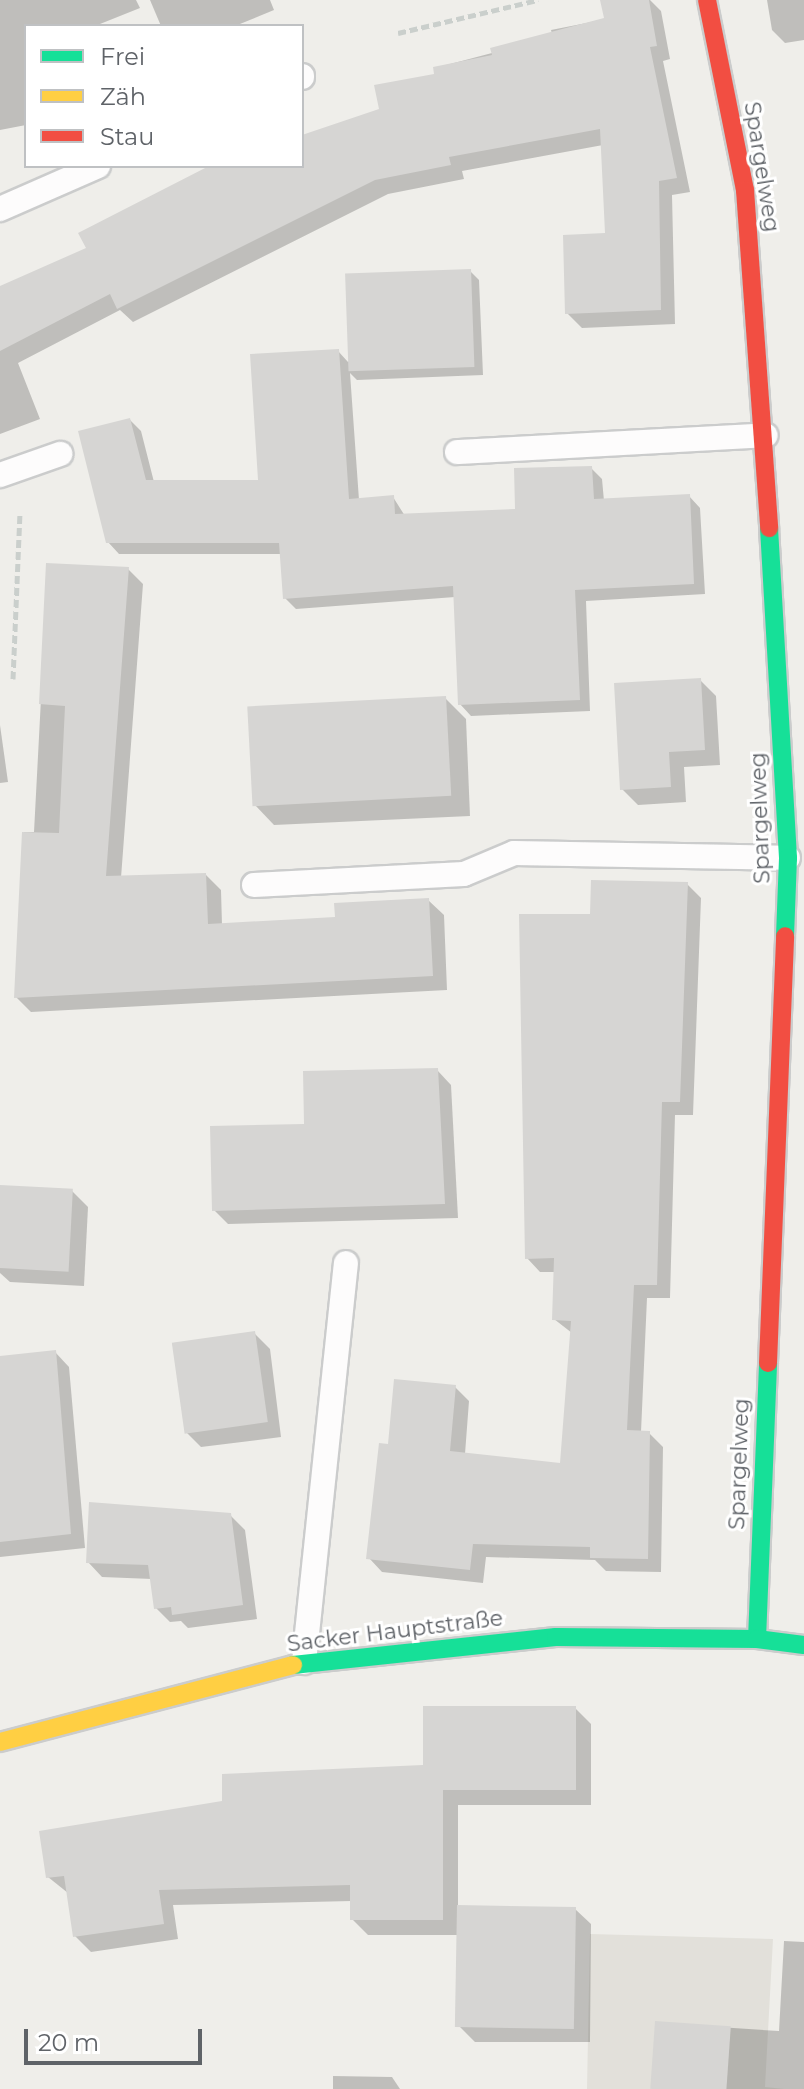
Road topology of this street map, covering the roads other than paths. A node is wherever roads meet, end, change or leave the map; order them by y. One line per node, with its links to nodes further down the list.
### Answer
1 (707, 0): 4 (street, Spargelweg)
2 (93, 168): 3 (lane)
3 (0, 209)
4 (766, 435): 5 (lane); 8 (street, Spargelweg)
5 (457, 452)
6 (60, 454): 7 (lane)
7 (11, 471)
8 (788, 858): 9 (lane); 11 (street, Spargelweg)
9 (254, 885)
10 (346, 1263): 13 (lane)
11 (757, 1639): 12 (street, Sacker Hauptstraße); 13 (street, Sacker Hauptstraße)
12 (804, 1645)
13 (304, 1662): 14 (street, Sacker Hauptstraße)
14 (0, 1742)

